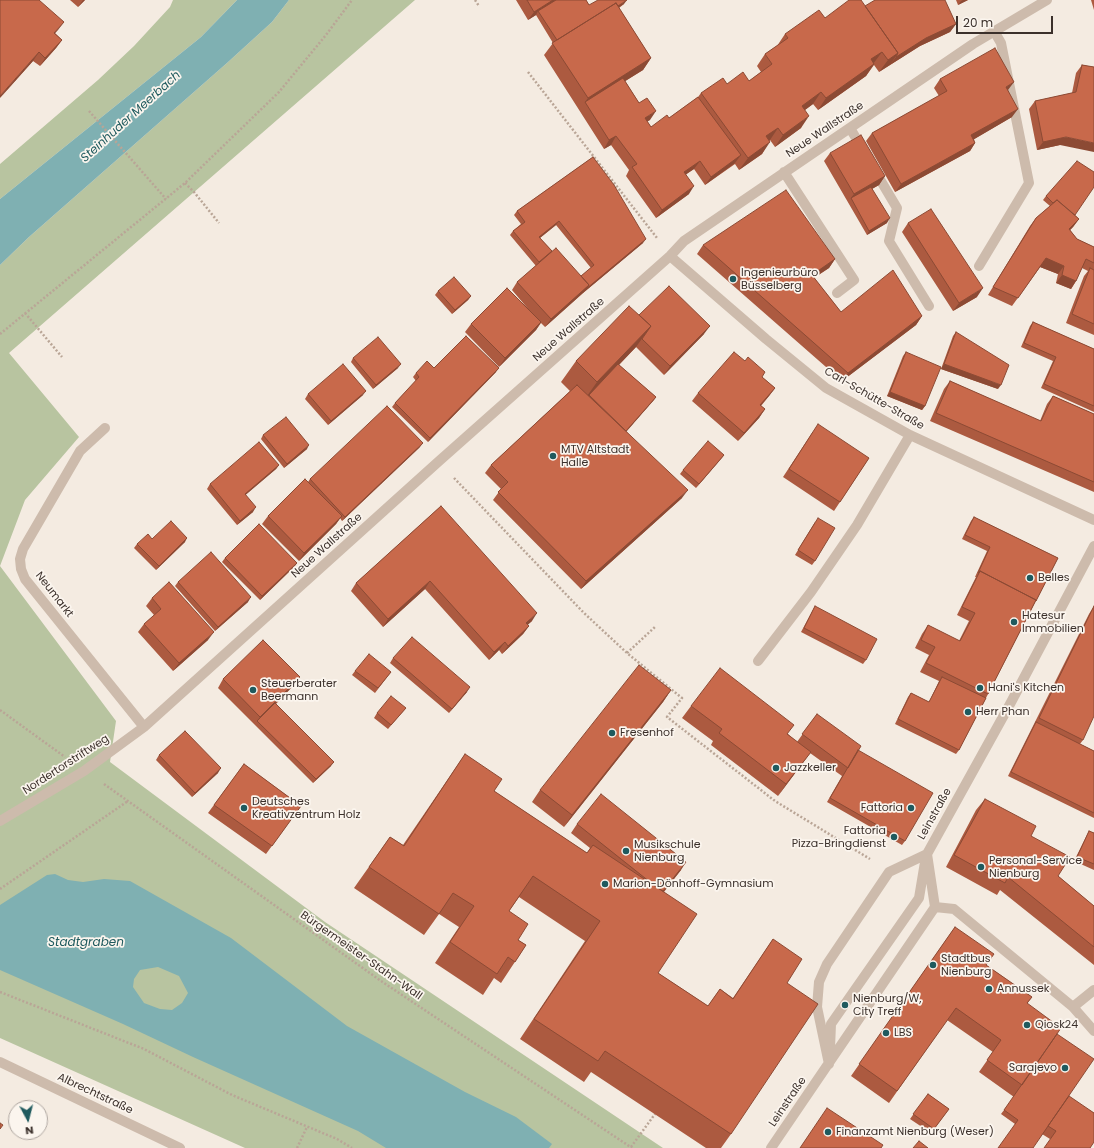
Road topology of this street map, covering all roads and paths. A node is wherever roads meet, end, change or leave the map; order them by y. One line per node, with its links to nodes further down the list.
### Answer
1 (352, 0): 10 (path)
2 (475, 0): 4 (path)
3 (1047, 0): 5 (street, Neue Wallstraße)
4 (479, 6)
5 (994, 31): 8 (street, Neue Wallstraße); 14 (street)
6 (528, 72): 13 (path)
7 (89, 111): 11 (path)
8 (850, 128): 9 (street, Neue Wallstraße); 16 (street)
9 (784, 172): 13 (street, Neue Wallstraße); 15 (street)
10 (185, 183): 11 (path); 12 (path)
11 (166, 199): 17 (path)
12 (218, 223)
13 (670, 256): 21 (street, Carl-Schütte-Straße); 22 (street, Neue Wallstraße)
14 (979, 266)
15 (837, 293)
16 (929, 306)
17 (25, 313): 18 (path); 19 (path)
18 (0, 334)
19 (62, 357)
20 (105, 428): 29 (street, Neumarkt)
21 (910, 435): 23 (street, Carl-Schütte-Straße); 27 (street)
22 (438, 462): 26 (path); 29 (street, Neue Wallstraße)
23 (1094, 520)
24 (1094, 546): 33 (street, Leinstraße)
25 (656, 626): 26 (path)
26 (627, 653): 34 (path)
27 (758, 661)
28 (0, 710): 30 (path, Bürgermeister-Stahn-Wall)
29 (144, 728): 30 (street, Nordertorstriftweg)
30 (84, 771): 31 (path, Bürgermeister-Stahn-Wall); 32 (street, Nordertorstriftweg)
31 (128, 801): 35 (path); 48 (path, Bürgermeister-Stahn-Wall)
32 (0, 821)
33 (927, 854): 34 (street); 36 (street, Leinstraße); 42 (street)
34 (889, 872): 42 (street)
35 (0, 889)
36 (935, 906): 39 (street); 42 (street, Leinstraße)
37 (1094, 990): 39 (street)
38 (0, 992): 44 (path)
39 (1073, 1007): 40 (street)
40 (1094, 1031)
41 (0, 1062): 45 (street, Albrechtstraße)
42 (829, 1064): 49 (street, Leinstraße)
43 (655, 1114): 48 (path)
44 (307, 1127): 46 (path); 47 (path)
45 (180, 1148)
46 (297, 1148)
47 (352, 1148)
48 (632, 1148)
49 (771, 1148)

